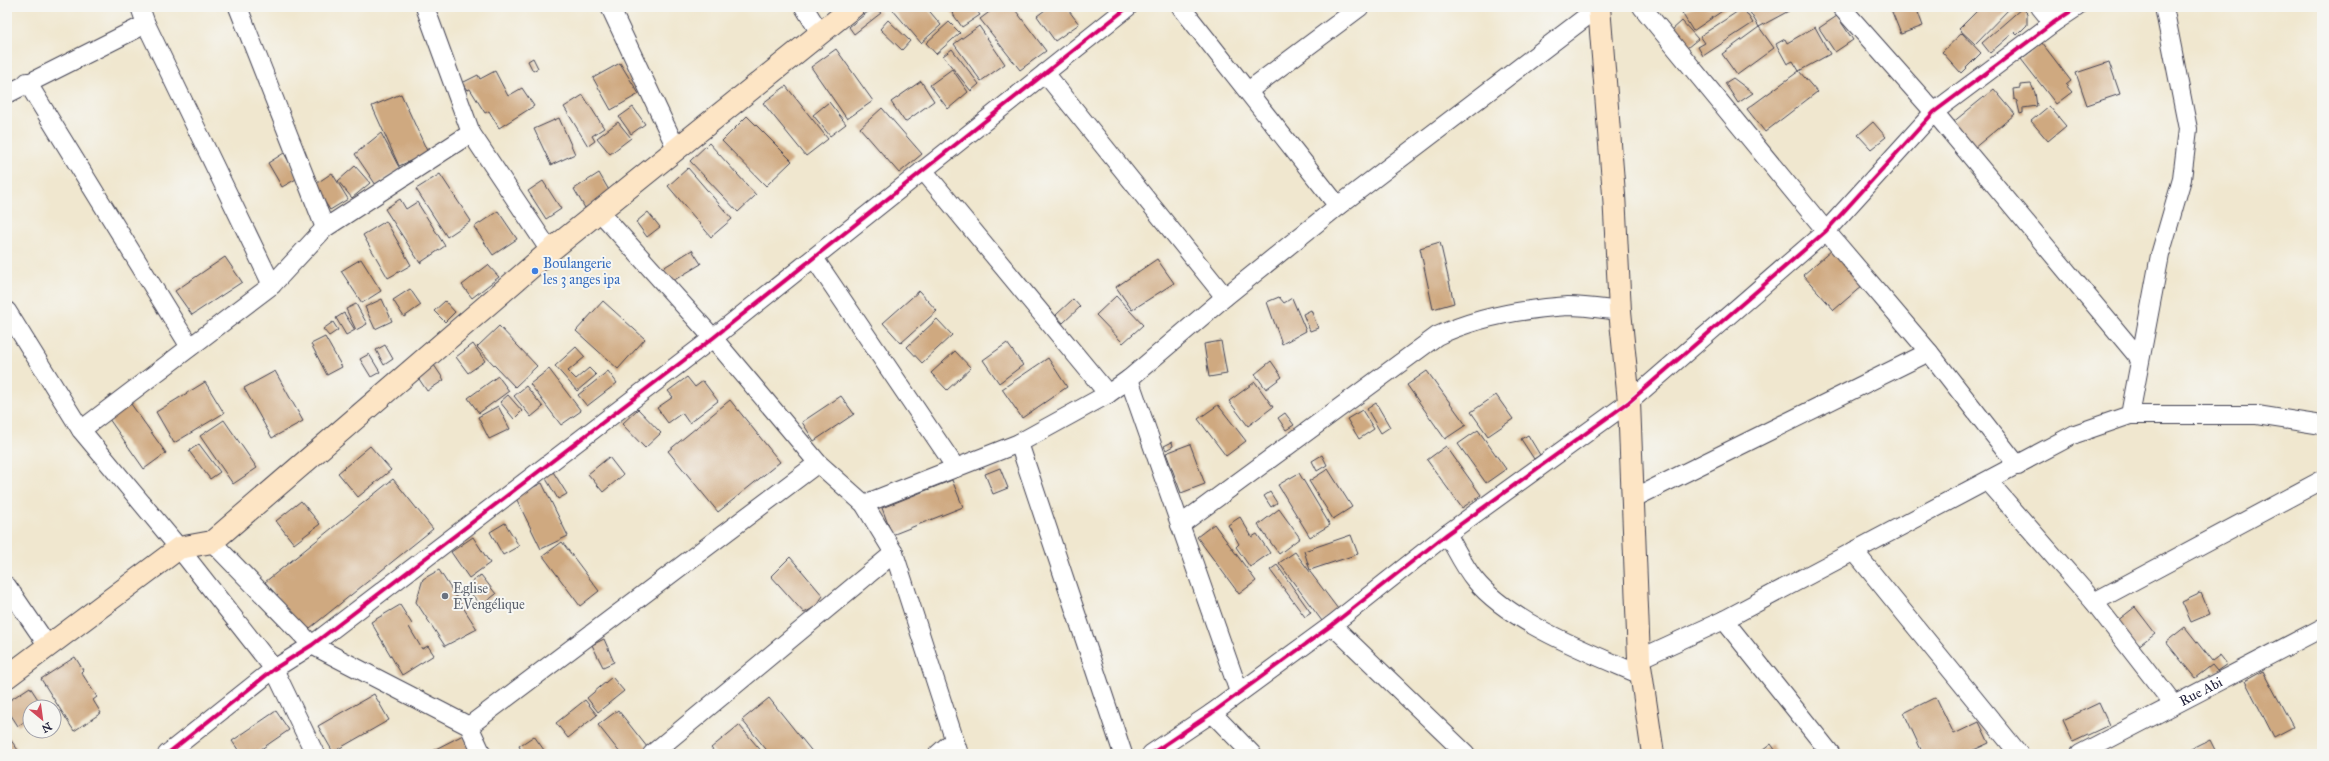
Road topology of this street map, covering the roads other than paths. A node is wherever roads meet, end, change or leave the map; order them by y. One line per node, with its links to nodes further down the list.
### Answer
1 (140, 7): 17 (street)
2 (238, 7): 29 (street)
3 (425, 7): 24 (street)
4 (610, 7): 25 (street)
5 (804, 7): 18 (street)
6 (853, 7): 18 (main road)
7 (1128, 7): 19 (street)
8 (1181, 7): 21 (street)
9 (1360, 7): 21 (street)
10 (1599, 7): 27 (street); 36 (main road)
11 (1642, 7): 30 (street)
12 (1841, 7): 23 (street)
13 (2040, 7): 16 (street)
14 (2077, 7): 16 (street)
15 (2164, 7): 40 (street)
16 (2053, 22): 23 (street)
17 (146, 24): 20 (street); 33 (street)
18 (820, 33): 25 (main road)
19 (1045, 73): 26 (street); 34 (street)
20 (27, 82): 22 (street); 38 (street)
21 (1248, 91): 27 (street)
22 (7, 94)
23 (1934, 112): 30 (street); 40 (street)
24 (472, 134): 29 (street); 31 (street)
25 (676, 148): 28 (main road)
26 (923, 170): 32 (street); 42 (street)
27 (1338, 206): 34 (street)
28 (599, 211): 31 (main road); 37 (street)
29 (325, 228): 33 (street)
30 (1826, 231): 39 (street); 43 (street)
31 (550, 251): 57 (main road)
32 (814, 258): 37 (street); 50 (street)
33 (272, 285): 38 (street)
34 (1225, 297): 41 (street)
35 (7, 311): 46 (street)
36 (1620, 311): 43 (main road); 55 (street)
37 (713, 338): 48 (street); 66 (street)
38 (190, 347): 46 (street)
39 (1929, 352): 49 (street); 53 (street)
40 (2139, 358): 44 (street)
41 (1129, 379): 42 (street); 55 (street)
42 (1108, 394): 47 (street)
43 (1629, 402): 53 (main road); 56 (street)
44 (2130, 415): 45 (street); 49 (street)
45 (2322, 425)
46 (81, 430): 58 (street)
47 (1020, 444): 50 (street); 82 (street)
48 (818, 463): 54 (street); 74 (street)
49 (2018, 466): 52 (street)
50 (956, 468): 54 (street)
51 (2322, 480): 62 (street)
52 (1988, 481): 59 (street); 62 (street)
53 (1634, 498): 68 (main road)
54 (864, 504): 60 (street)
55 (1180, 525): 71 (street)
56 (1447, 534): 64 (street); 68 (street)
57 (212, 542): 58 (main road); 66 (street)
58 (178, 548): 67 (main road); 69 (street)
59 (1854, 551): 63 (street); 88 (street)
60 (894, 553): 75 (street); 80 (street)
61 (7, 586): 67 (street)
62 (2094, 602): 72 (street)
63 (1724, 620): 68 (street); 87 (street)
64 (1332, 626): 71 (street); 85 (street)
65 (2322, 628): 72 (street, Rue Abi)
66 (312, 645): 69 (street); 74 (street)
67 (48, 646): 70 (main road)
68 (1640, 667): 86 (main road)
69 (274, 669): 77 (street); 78 (street)
70 (7, 677)
71 (1239, 692): 73 (street)
72 (2173, 704): 76 (street, Rue Abi)
73 (1212, 713): 83 (street); 84 (street)
74 (469, 726): 79 (street)
75 (957, 747): 81 (street)
76 (2091, 752)
77 (167, 754)
78 (315, 754)
79 (482, 754)
80 (652, 754)
81 (938, 754)
82 (1123, 754)
83 (1151, 754)
84 (1252, 754)
85 (1466, 754)
86 (1653, 754)
87 (1831, 754)
88 (2019, 754)

